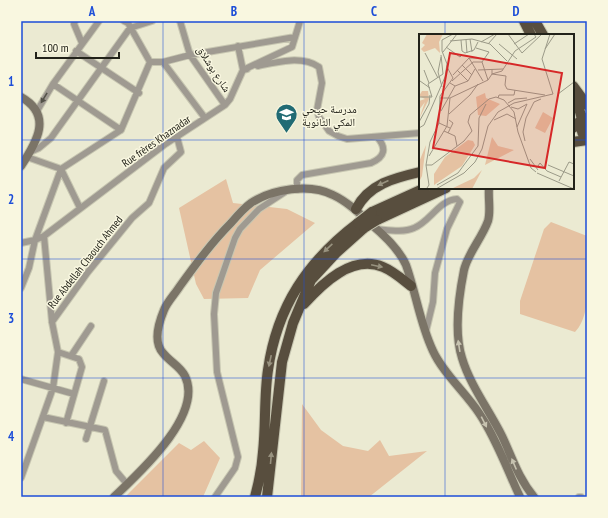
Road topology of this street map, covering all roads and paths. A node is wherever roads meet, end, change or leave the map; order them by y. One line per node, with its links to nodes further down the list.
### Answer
1 (74, 21): 13 (street)
2 (99, 21): 13 (street)
3 (124, 21): 9 (street)
4 (152, 21): 9 (street)
5 (180, 21): 16 (street, شارع بوشلاق)
6 (300, 21): 12 (street)
7 (524, 21): 10 (highway)
8 (535, 21): 11 (highway)
9 (130, 28): 17 (street); 19 (street)
10 (530, 34)
11 (542, 34)
12 (295, 37): 14 (street); 20 (street)
13 (82, 43): 15 (street)
14 (238, 46): 16 (street); 20 (street)
15 (76, 51): 19 (street); 21 (street)
16 (190, 54): 18 (street); 27 (street, شارع بوشلاق)
17 (150, 62): 18 (street); 23 (street)
18 (163, 62): 31 (street)
19 (100, 68): 23 (street); 26 (street)
20 (244, 70): 27 (street, Rue frères Khaznadar); 36 (street)
21 (53, 84): 26 (street); 29 (street, one-way to 29)
22 (574, 87): 28 (highway)
23 (139, 93): 33 (street)
24 (24, 99): 29 (main road)
25 (574, 99): 30 (highway)
26 (77, 100): 33 (street); 39 (street)
27 (225, 104): 31 (street, Rue frères Khaznadar)
28 (587, 105)
29 (37, 111): 39 (main road)
30 (584, 116): 32 (highway); 37 (highway)
31 (205, 118): 35 (street, Rue frères Khaznadar)
32 (574, 127)
33 (122, 130): 41 (street)
34 (419, 133): 36 (street)
35 (177, 137): 48 (street, Rue frères Khaznadar); 58 (street, Rue Abdellah Chaouch Ahmed)
36 (377, 137): 47 (street)
37 (587, 140): 38 (highway)
38 (574, 142)
39 (28, 155): 40 (main road); 41 (street)
40 (21, 166)
41 (61, 169): 48 (street); 53 (street)
42 (419, 172): 49 (highway, one-way to 49)
43 (424, 189): 50 (highway)
44 (444, 189): 50 (highway)
45 (490, 189): 67 (main road, one-way to 45)
46 (288, 190): 47 (main road); 74 (main road); 76 (street)
47 (297, 190): 49 (main road)
48 (80, 208): 52 (street, Rue frères Khaznadar)
49 (356, 209): 50 (main road)
50 (375, 220): 51 (highway, bridge); 55 (main road); 60 (street)
51 (361, 225): 57 (highway); 77 (highway, one-way to 77)
52 (44, 236): 53 (street, Rue frères Khaznadar); 58 (street)
53 (35, 240): 54 (street, Rue frères Khaznadar); 56 (street)
54 (21, 243)
55 (411, 286): 57 (highway, one-way to 55); 60 (main road)
56 (21, 288)
57 (298, 310): 78 (highway, one-way to 57)
58 (52, 322): 61 (street)
59 (91, 326): 62 (street)
60 (426, 331): 68 (main road)
61 (58, 352): 62 (street); 65 (street)
62 (71, 356): 66 (street)
63 (21, 379): 65 (street)
64 (104, 382): 71 (street)
65 (53, 388): 66 (street); 69 (street)
66 (74, 394): 70 (street)
67 (484, 402): 68 (main road); 80 (main road, one-way to 67)
68 (475, 407): 79 (main road, one-way to 79)
69 (43, 417): 70 (street); 73 (street)
70 (66, 423): 71 (street)
71 (89, 428): 72 (street); 74 (street)
72 (86, 439)
73 (21, 478)
74 (128, 484): 75 (main road)
75 (114, 497)
76 (215, 497)
77 (255, 497)
78 (267, 497)
79 (520, 497)
80 (534, 497)

